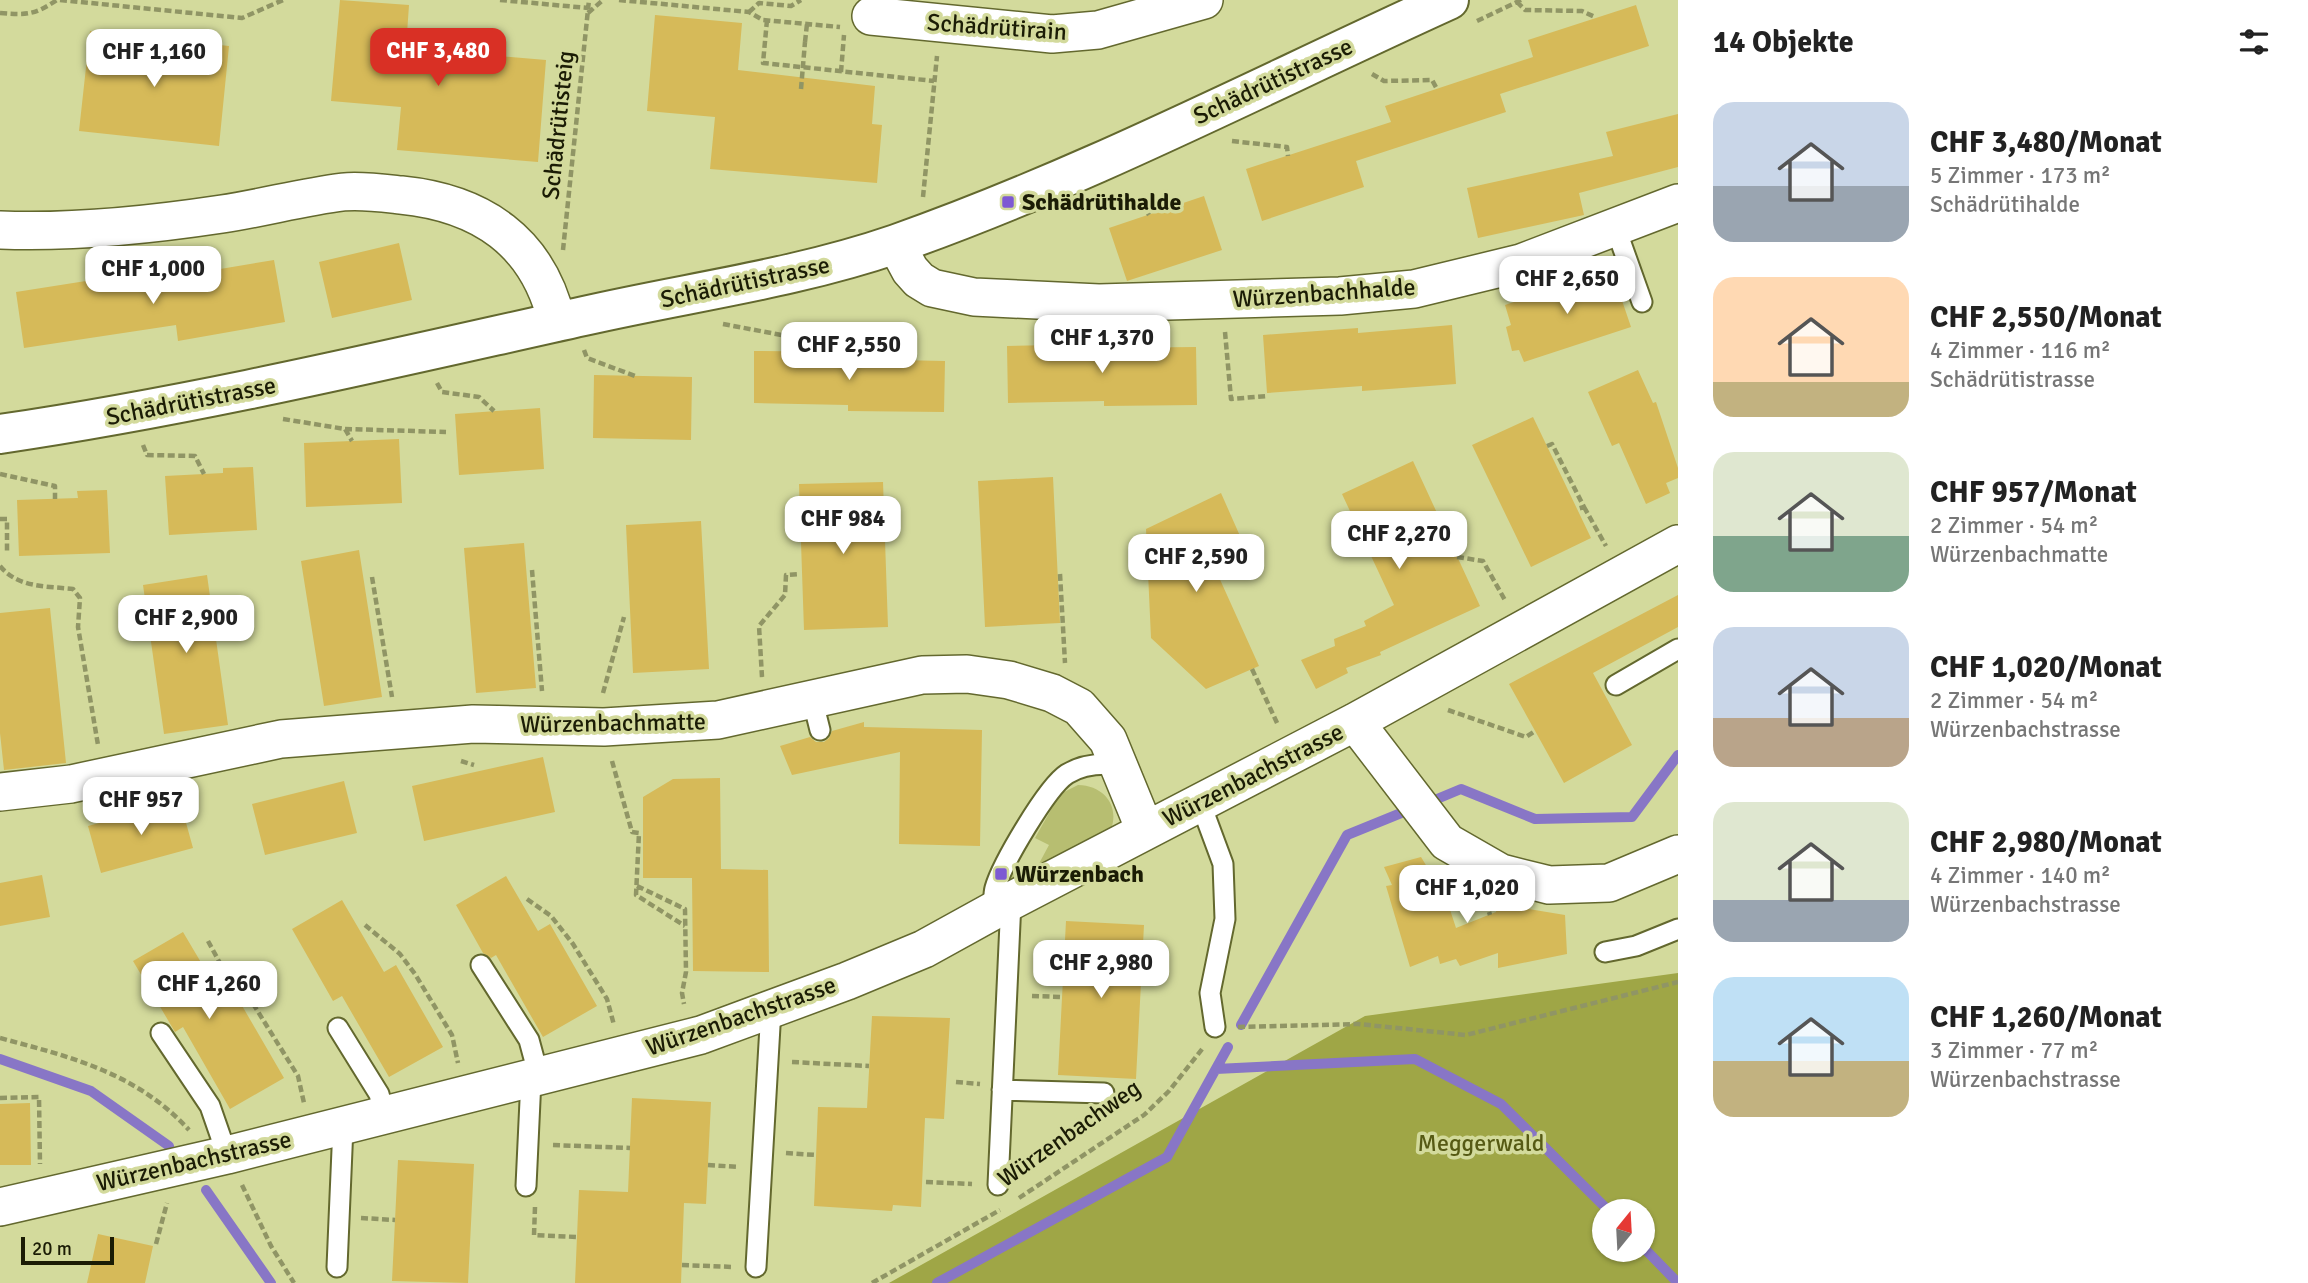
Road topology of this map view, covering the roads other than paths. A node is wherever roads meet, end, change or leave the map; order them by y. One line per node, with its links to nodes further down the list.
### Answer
1 (1185, 3): 3 (street, Schädrütirain)
2 (1436, 3): 7 (main road, Schädrütistrasse)
3 (863, 15)
4 (1678, 203): 5 (street, Würzenbachhalde)
5 (1616, 229): 7 (street, Würzenbachhalde); 8 (lane)
6 (0, 230): 9 (street)
7 (896, 243): 9 (main road, Schädrütistrasse)
8 (1643, 302)
9 (570, 335): 10 (main road, Schädrütistrasse)
10 (0, 434)
11 (1678, 544): 14 (street, Würzenbachstrasse)
12 (1678, 649): 13 (lane)
13 (1616, 685)
14 (1355, 722): 17 (street, Würzenbachstrasse); 19 (street, Würzenbachstrasse)
15 (1119, 765): 16 (street, Würzenbachmatte); 18 (street, Würzenbachmatte); 20 (lane)
16 (0, 792)
17 (1200, 802): 18 (street, Würzenbachstrasse); 25 (lane)
18 (1145, 830): 20 (street, Würzenbachstrasse)
19 (1678, 854)
20 (1003, 905): 24 (street, Würzenbachstrasse); 29 (lane)
21 (1678, 929): 22 (lane)
22 (1605, 952)
23 (481, 965): 28 (lane)
24 (771, 1009): 28 (street, Würzenbachstrasse); 38 (lane)
25 (1214, 1027)
26 (338, 1028): 31 (lane)
27 (161, 1033): 33 (lane)
28 (535, 1078): 31 (street, Würzenbachstrasse); 35 (lane)
29 (1002, 1090): 30 (lane); 34 (lane)
30 (1104, 1093)
31 (385, 1116): 32 (street, Würzenbachstrasse)
32 (327, 1130): 33 (street, Würzenbachstrasse); 37 (lane)
33 (232, 1165): 36 (street, Würzenbachstrasse)
34 (998, 1185)
35 (526, 1186)
36 (0, 1207)
37 (337, 1267)
38 (756, 1267)

